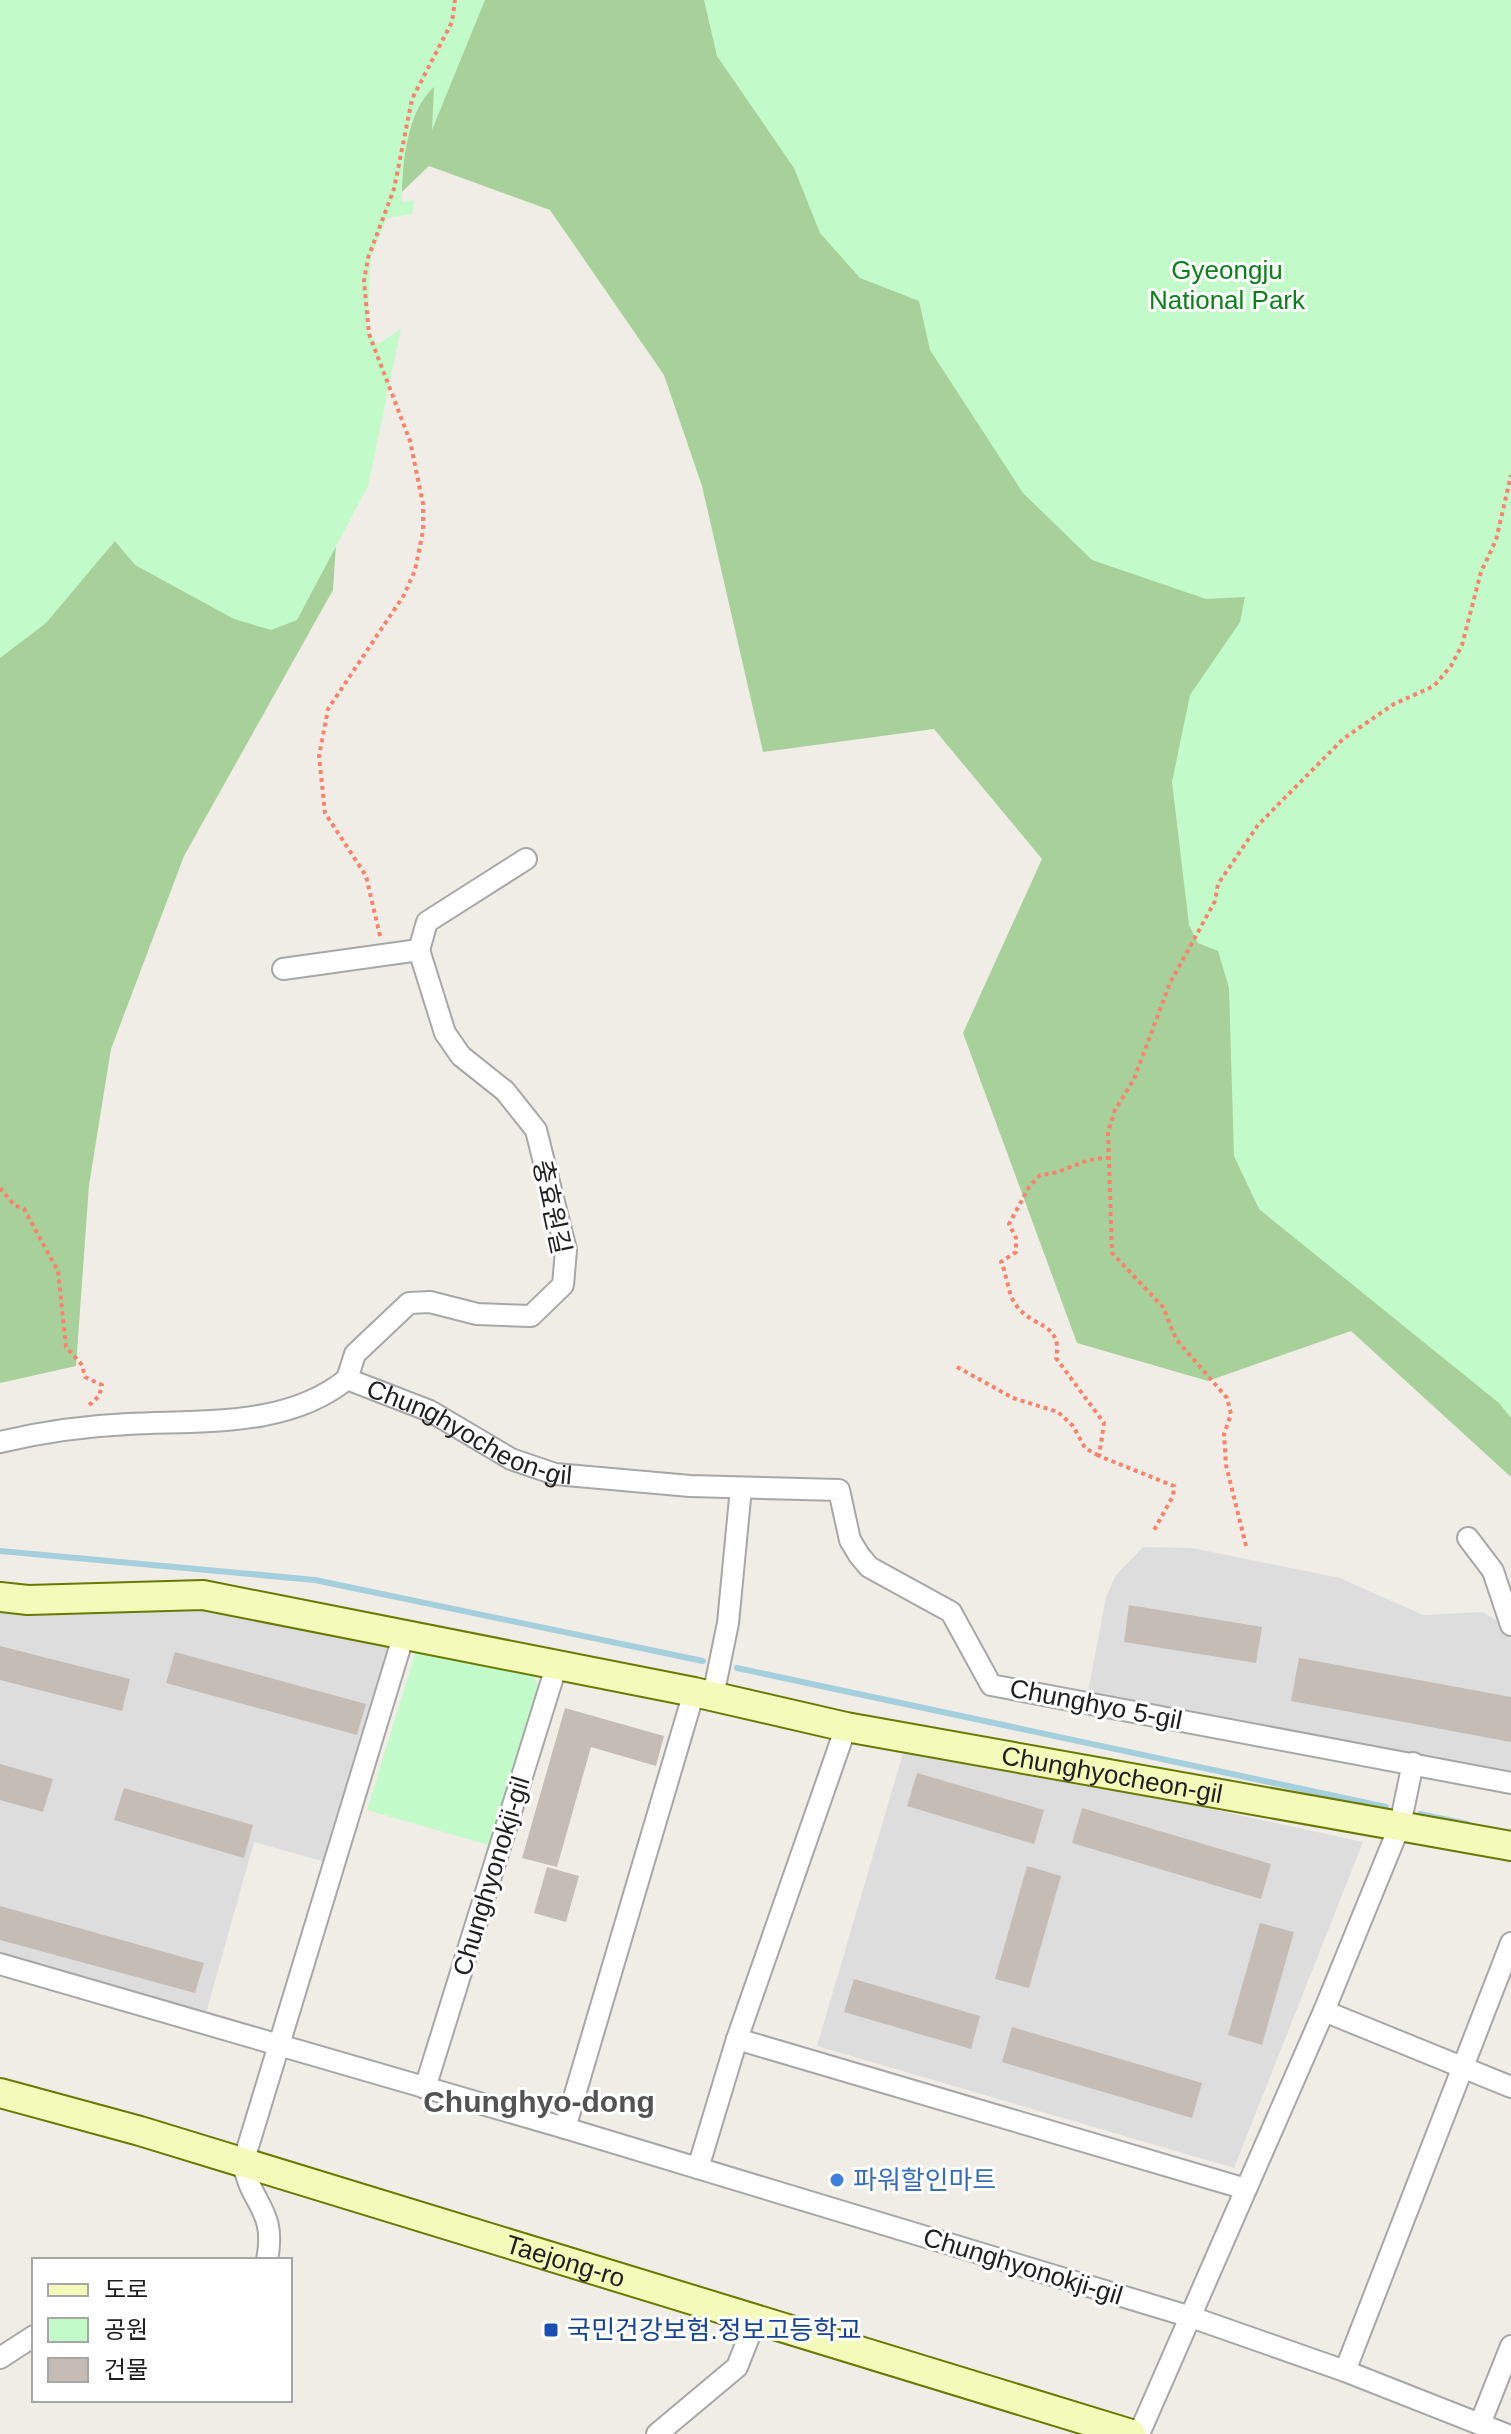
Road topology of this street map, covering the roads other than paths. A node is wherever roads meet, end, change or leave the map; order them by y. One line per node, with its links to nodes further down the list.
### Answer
1 (526, 859): 2 (street)
2 (419, 950): 3 (street); 4 (street, 충효원길)
3 (283, 969)
4 (347, 1379): 5 (street, Chunghyocheon-gil); 6 (street, Chunghyocheon-gil)
5 (0, 1442)
6 (741, 1488): 12 (street); 14 (street, Chunghyo 5-gil)
7 (1468, 1538): 9 (street)
8 (0, 1597): 10 (street, Chunghyocheon-gil)
9 (1511, 1625)
10 (404, 1634): 11 (street, Chunghyocheon-gil); 22 (street)
11 (557, 1664): 12 (street, Chunghyocheon-gil); 25 (street, Chunghyonokji-gil)
12 (704, 1694): 13 (street, Chunghyocheon-gil); 27 (street)
13 (846, 1727): 16 (street, Chunghyocheon-gil); 21 (street)
14 (1413, 1763): 15 (street, Chunghyo 5-gil); 16 (street)
15 (1511, 1783)
16 (1400, 1825): 17 (street, Chunghyocheon-gil); 20 (street)
17 (1511, 1846)
18 (1511, 1943): 23 (street)
19 (0, 1964): 22 (street, Chunghyonokji-gil)
20 (1324, 2011): 23 (street); 30 (street)
21 (737, 2039): 29 (street); 30 (street)
22 (280, 2045): 25 (street, Chunghyonokji-gil); 28 (street)
23 (1462, 2067): 24 (street); 37 (street)
24 (1511, 2087)
25 (425, 2088): 27 (street, Chunghyonokji-gil)
26 (0, 2093): 28 (street, Taejong-ro)
27 (565, 2128): 29 (street, Chunghyonokji-gil)
28 (243, 2163): 31 (street); 33 (street, Taejong-ro)
29 (698, 2168): 32 (street, Chunghyonokji-gil)
30 (1246, 2189): 32 (street)
31 (267, 2258)
32 (1191, 2317): 37 (street, Chunghyonokji-gil); 41 (street)
33 (756, 2319): 39 (street); 40 (street, Taejong-ro)
34 (32, 2337): 36 (street)
35 (1511, 2346): 38 (street)
36 (0, 2358)
37 (1345, 2371): 38 (street, Chunghyonokji-gil)
38 (1480, 2424): 42 (street, Chunghyonokji-gil)
39 (657, 2434)
40 (1131, 2434)
41 (1139, 2434)
42 (1505, 2434)

